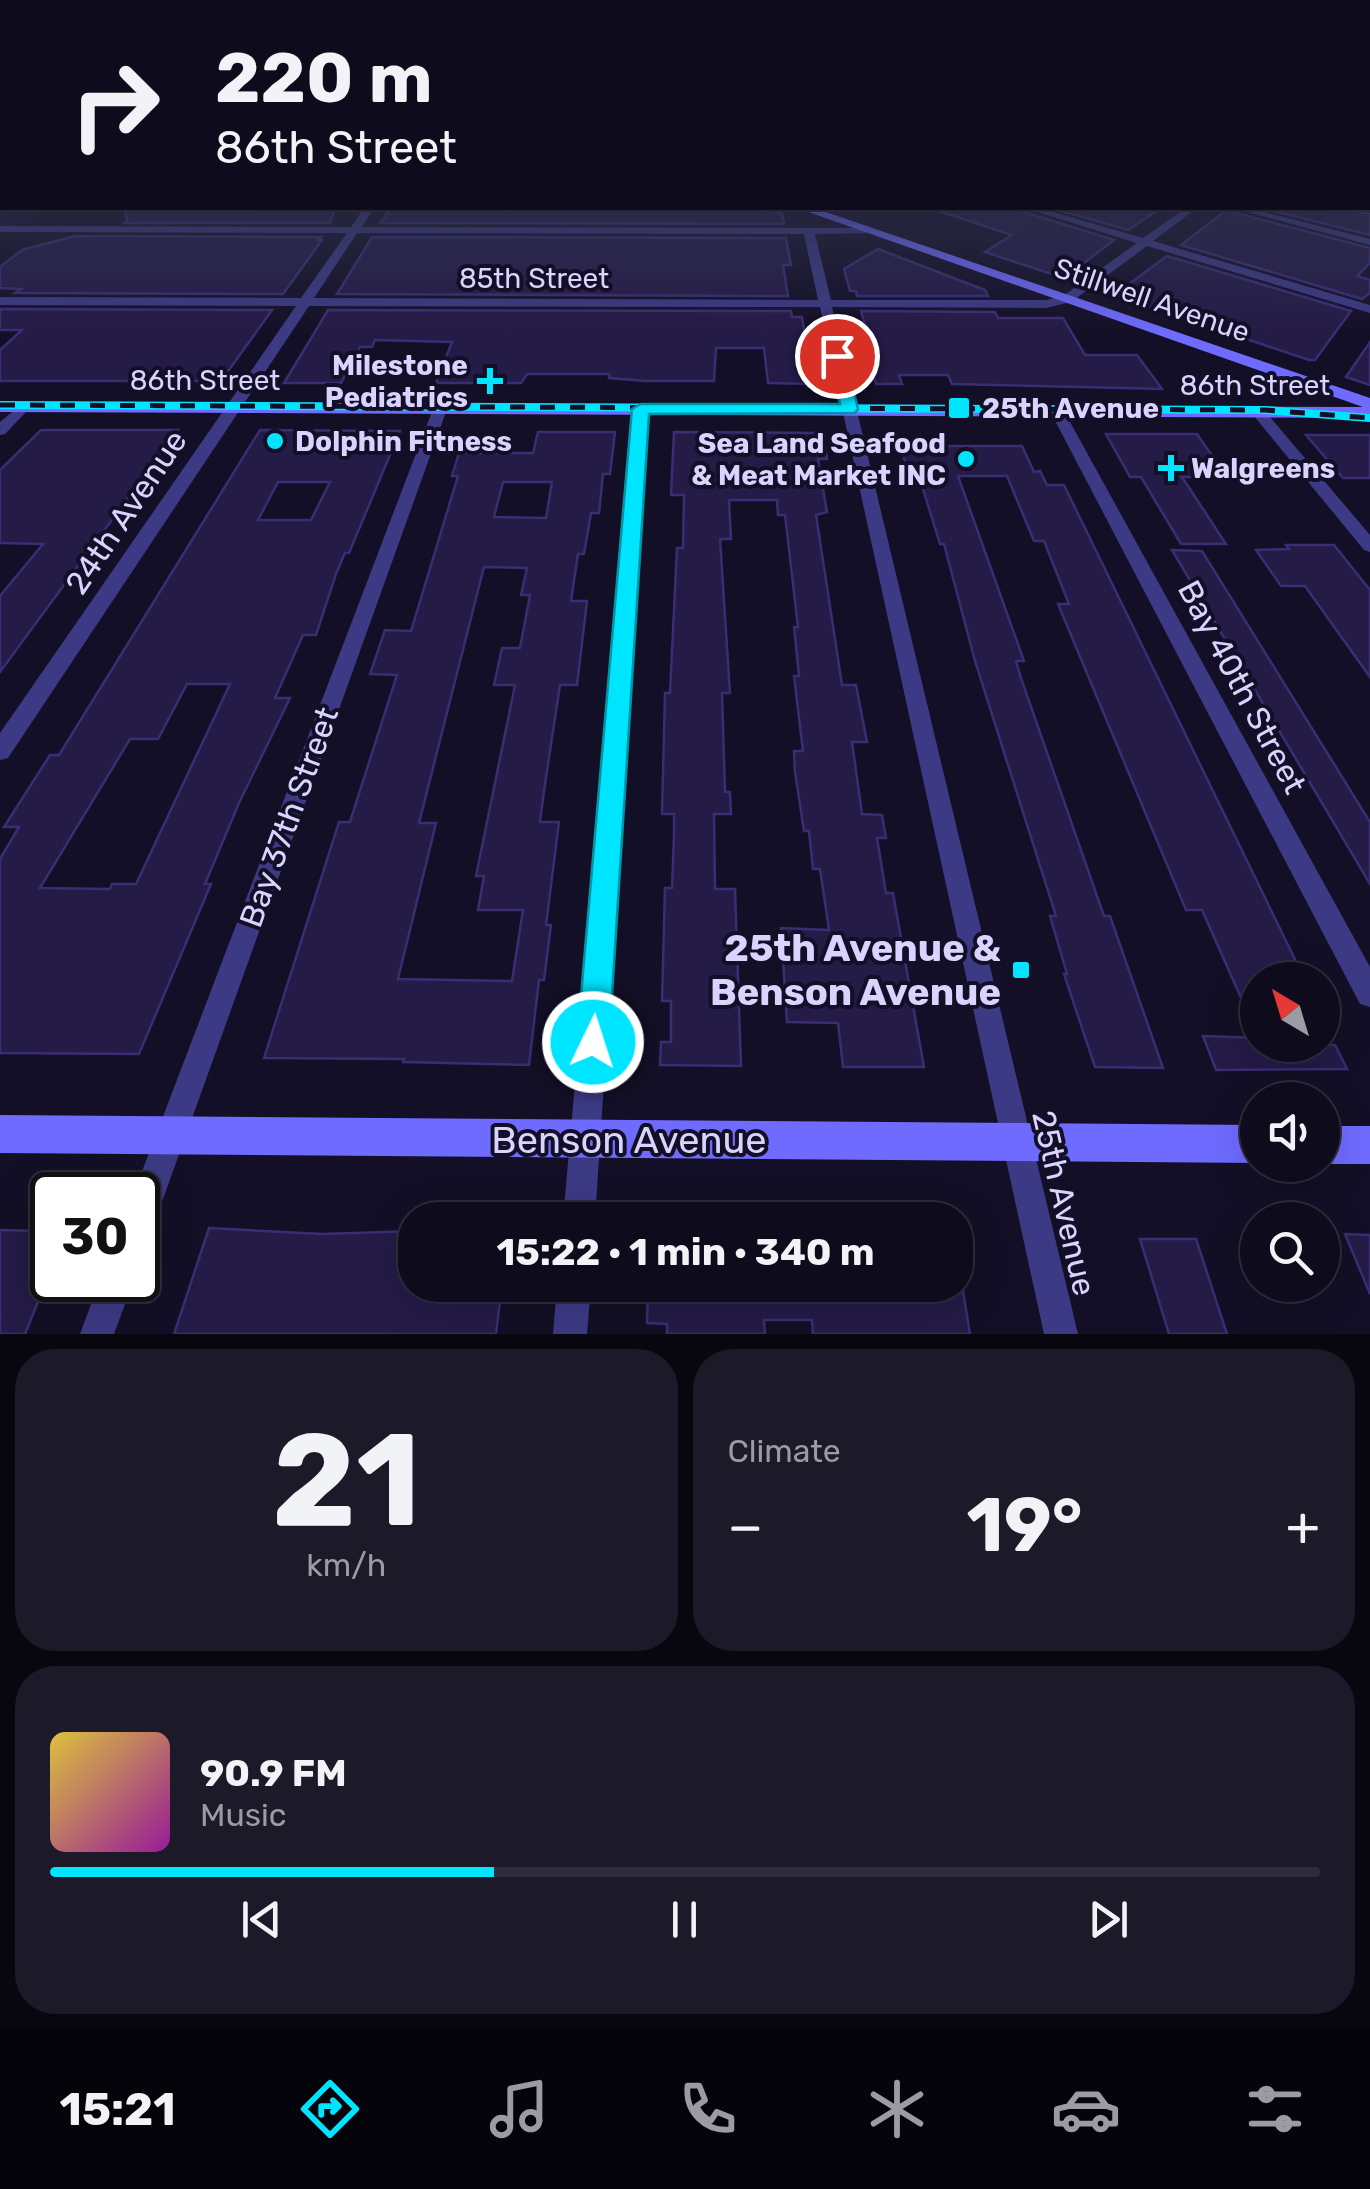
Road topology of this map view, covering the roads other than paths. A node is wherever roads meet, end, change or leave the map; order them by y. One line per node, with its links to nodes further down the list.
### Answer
1 (367, 210): 8 (street, 24th Avenue)
2 (808, 210): 10 (main road, 25th Avenue)
3 (812, 210): 9 (main road, Stillwell Avenue)
4 (1038, 210): 11 (street)
5 (1189, 210): 11 (street)
6 (1247, 210): 12 (street)
7 (0, 229): 8 (street)
8 (354, 230): 10 (street); 15 (street, 24th Avenue)
9 (871, 231): 10 (street); 13 (main road, Stillwell Avenue)
10 (809, 232): 16 (street, 25th Avenue)
11 (1145, 242): 13 (street); 17 (street)
12 (1370, 242)
13 (1068, 299): 16 (street, 85th Street); 18 (main road, Stillwell Avenue)
14 (0, 301): 15 (street, 85th Street)
15 (304, 302): 16 (street, 85th Street); 21 (street, 24th Avenue)
16 (825, 304): 24 (street, 25th Avenue)
17 (1370, 309)
18 (1370, 404)
19 (0, 407): 20 (main road, 86th Street)
20 (23, 407): 21 (main road, 86th Street); 28 (street)
21 (233, 407): 22 (main road, 86th Street); 30 (street, 24th Avenue)
22 (440, 409): 23 (main road, 86th Street); 33 (street, Bay 37th Street)
23 (641, 409): 24 (main road, 86th Street); 34 (street)
24 (849, 409): 25 (main road, 86th Street); 35 (street, 25th Avenue)
25 (1057, 411): 26 (main road, 86th Street); 31 (street, Bay 40th Street)
26 (1260, 412): 27 (main road, 86th Street); 29 (street)
27 (1370, 414)
28 (0, 430)
29 (1370, 546)
30 (0, 752)
31 (1370, 994)
32 (0, 1134): 33 (main road, Benson Avenue)
33 (170, 1136): 34 (main road, Benson Avenue); 39 (street, Bay 37th Street)
34 (585, 1140): 35 (main road, Benson Avenue); 40 (street)
35 (1017, 1143): 36 (main road, Benson Avenue); 45 (street, 25th Avenue)
36 (1240, 1144)
37 (1340, 1145): 38 (main road)
38 (1370, 1146)
39 (157, 1172)
40 (580, 1202)
41 (109, 1302): 43 (street)
42 (573, 1302): 44 (street)
43 (97, 1334)
44 (570, 1334)
45 (1061, 1334)

